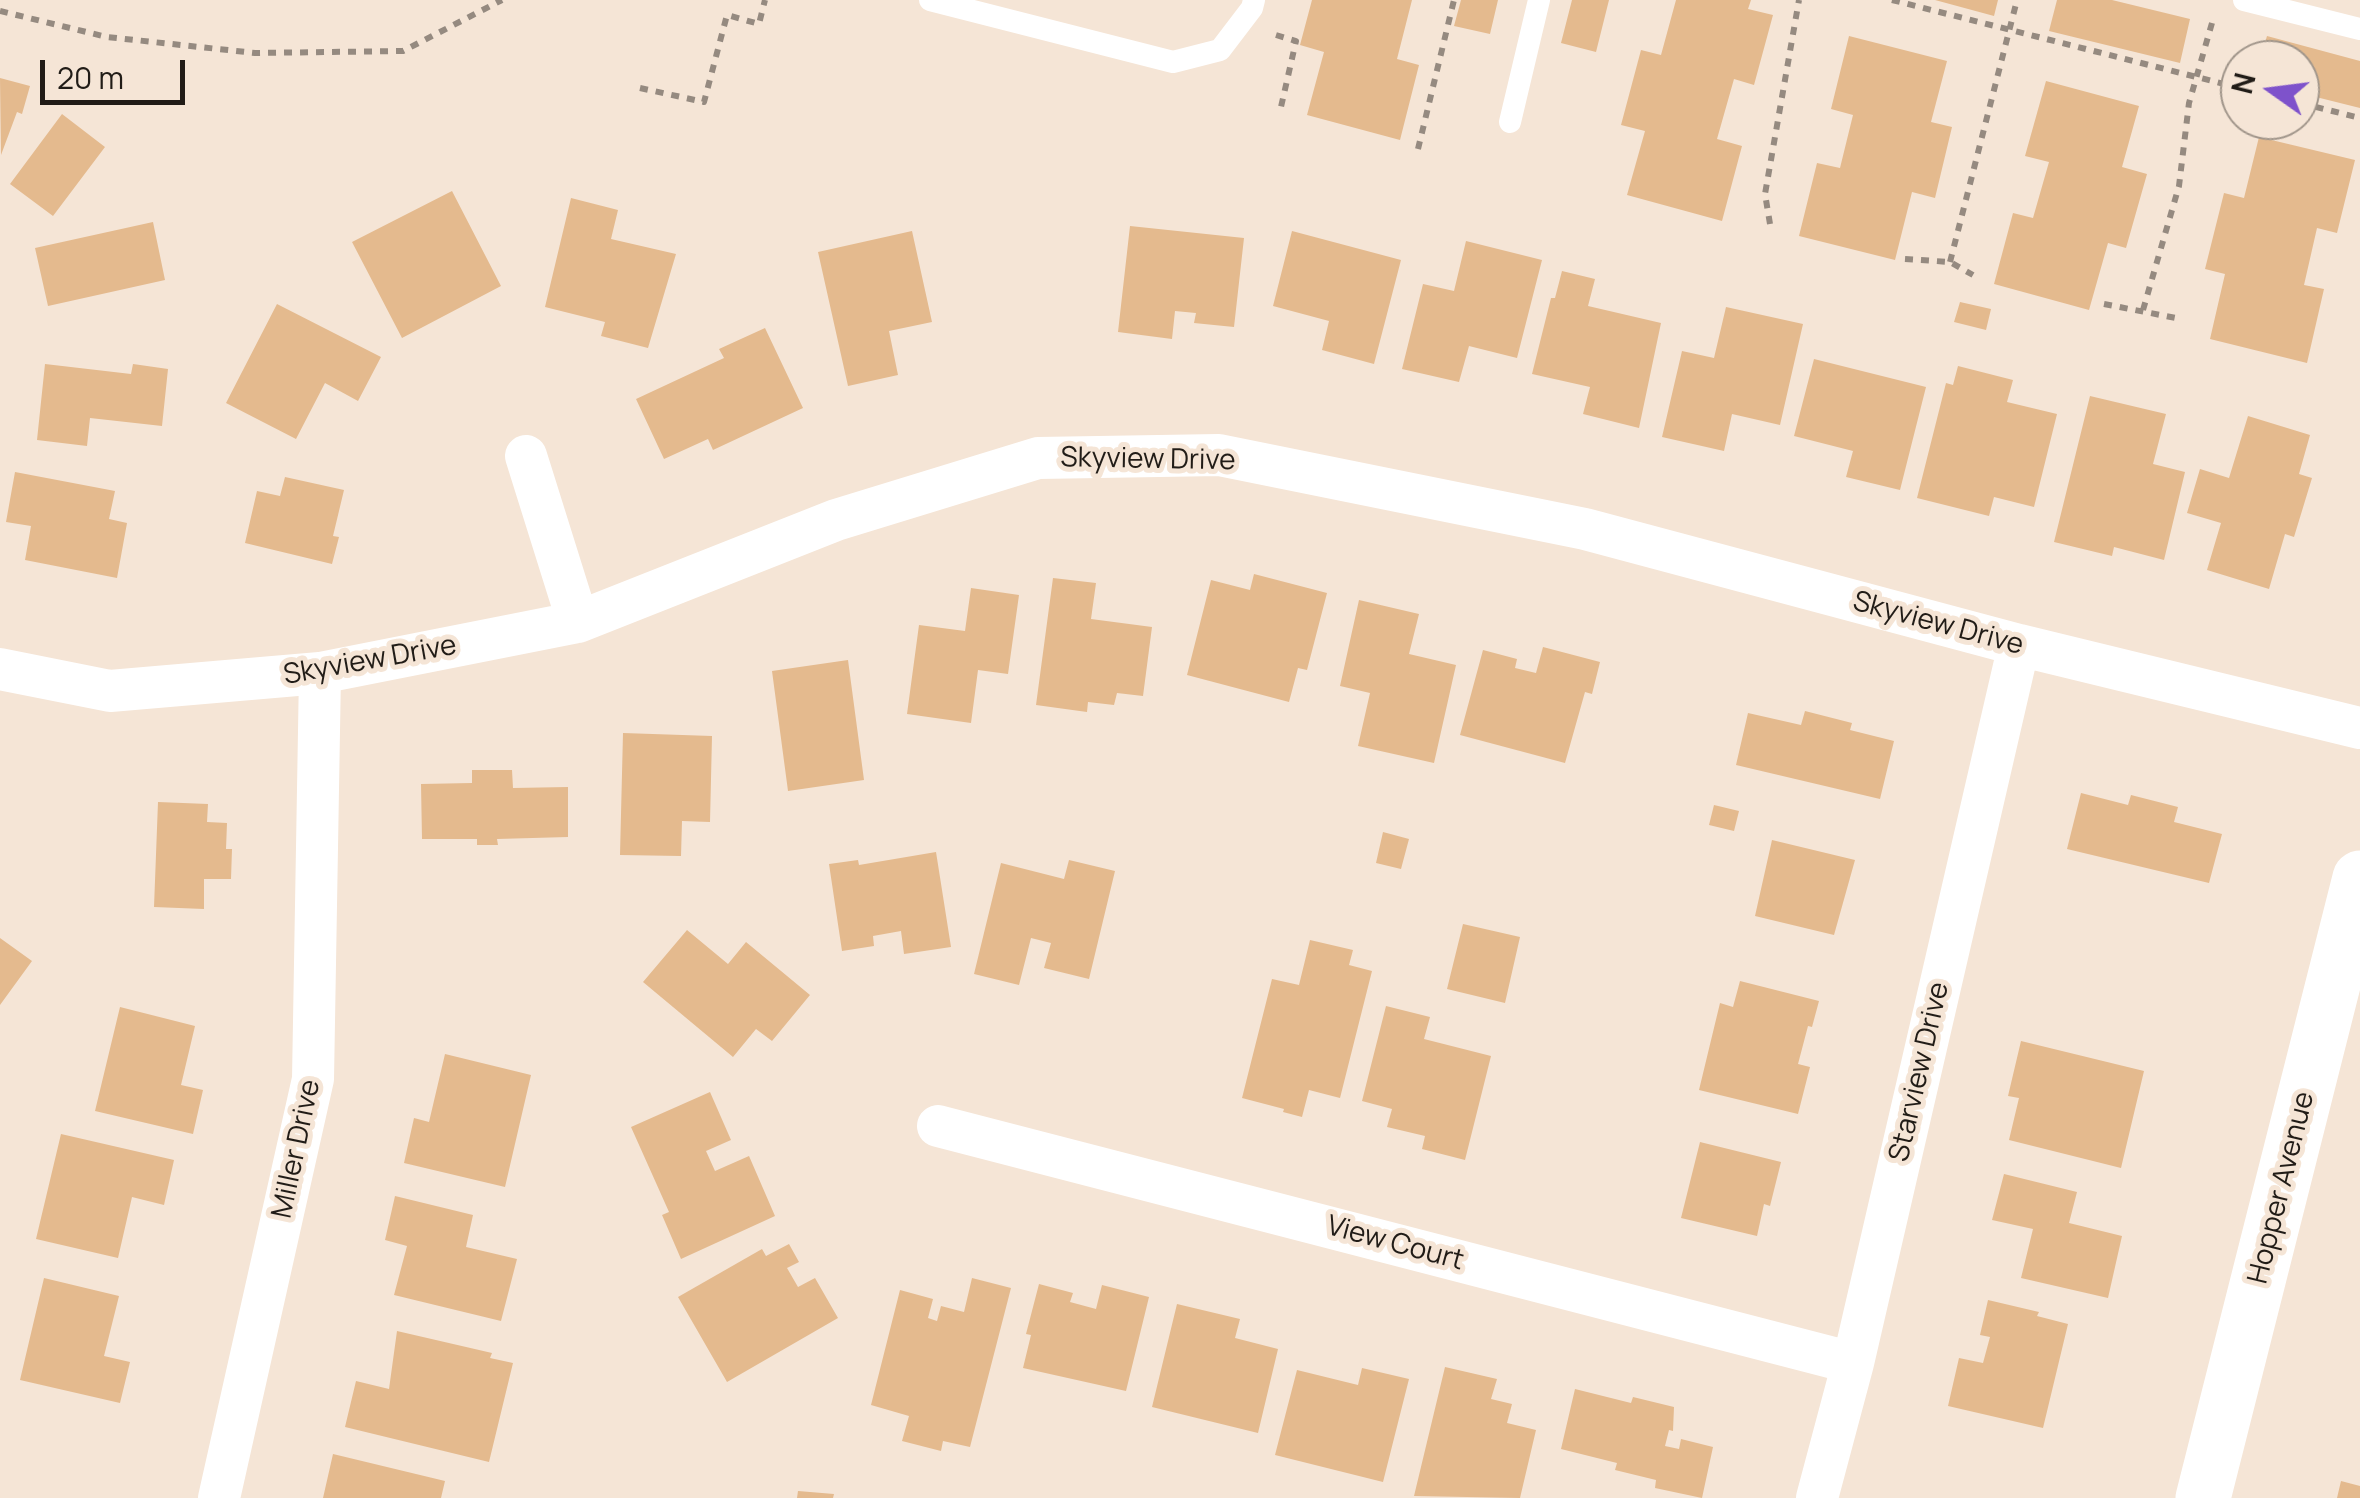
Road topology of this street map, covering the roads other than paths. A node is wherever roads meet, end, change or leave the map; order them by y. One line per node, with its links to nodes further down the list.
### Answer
1 (930, 0): 2 (lane)
2 (1254, 0)
3 (1539, 0): 6 (lane)
4 (2244, 0): 5 (lane)
5 (2360, 29)
6 (1510, 122)
7 (526, 456): 8 (street)
8 (578, 622): 9 (street, Skyview Drive); 11 (street, Skyview Drive)
9 (2019, 646): 12 (street, Skyview Drive); 15 (street, Starview Drive)
10 (0, 669): 11 (street, Skyview Drive)
11 (320, 674): 16 (street, Miller Drive)
12 (2360, 728)
13 (2360, 878): 18 (street, Hopper Avenue)
14 (938, 1126): 15 (street, View Court)
15 (1853, 1363): 17 (street, Starview Drive)
16 (220, 1498)
17 (1818, 1498)
18 (2204, 1498)

